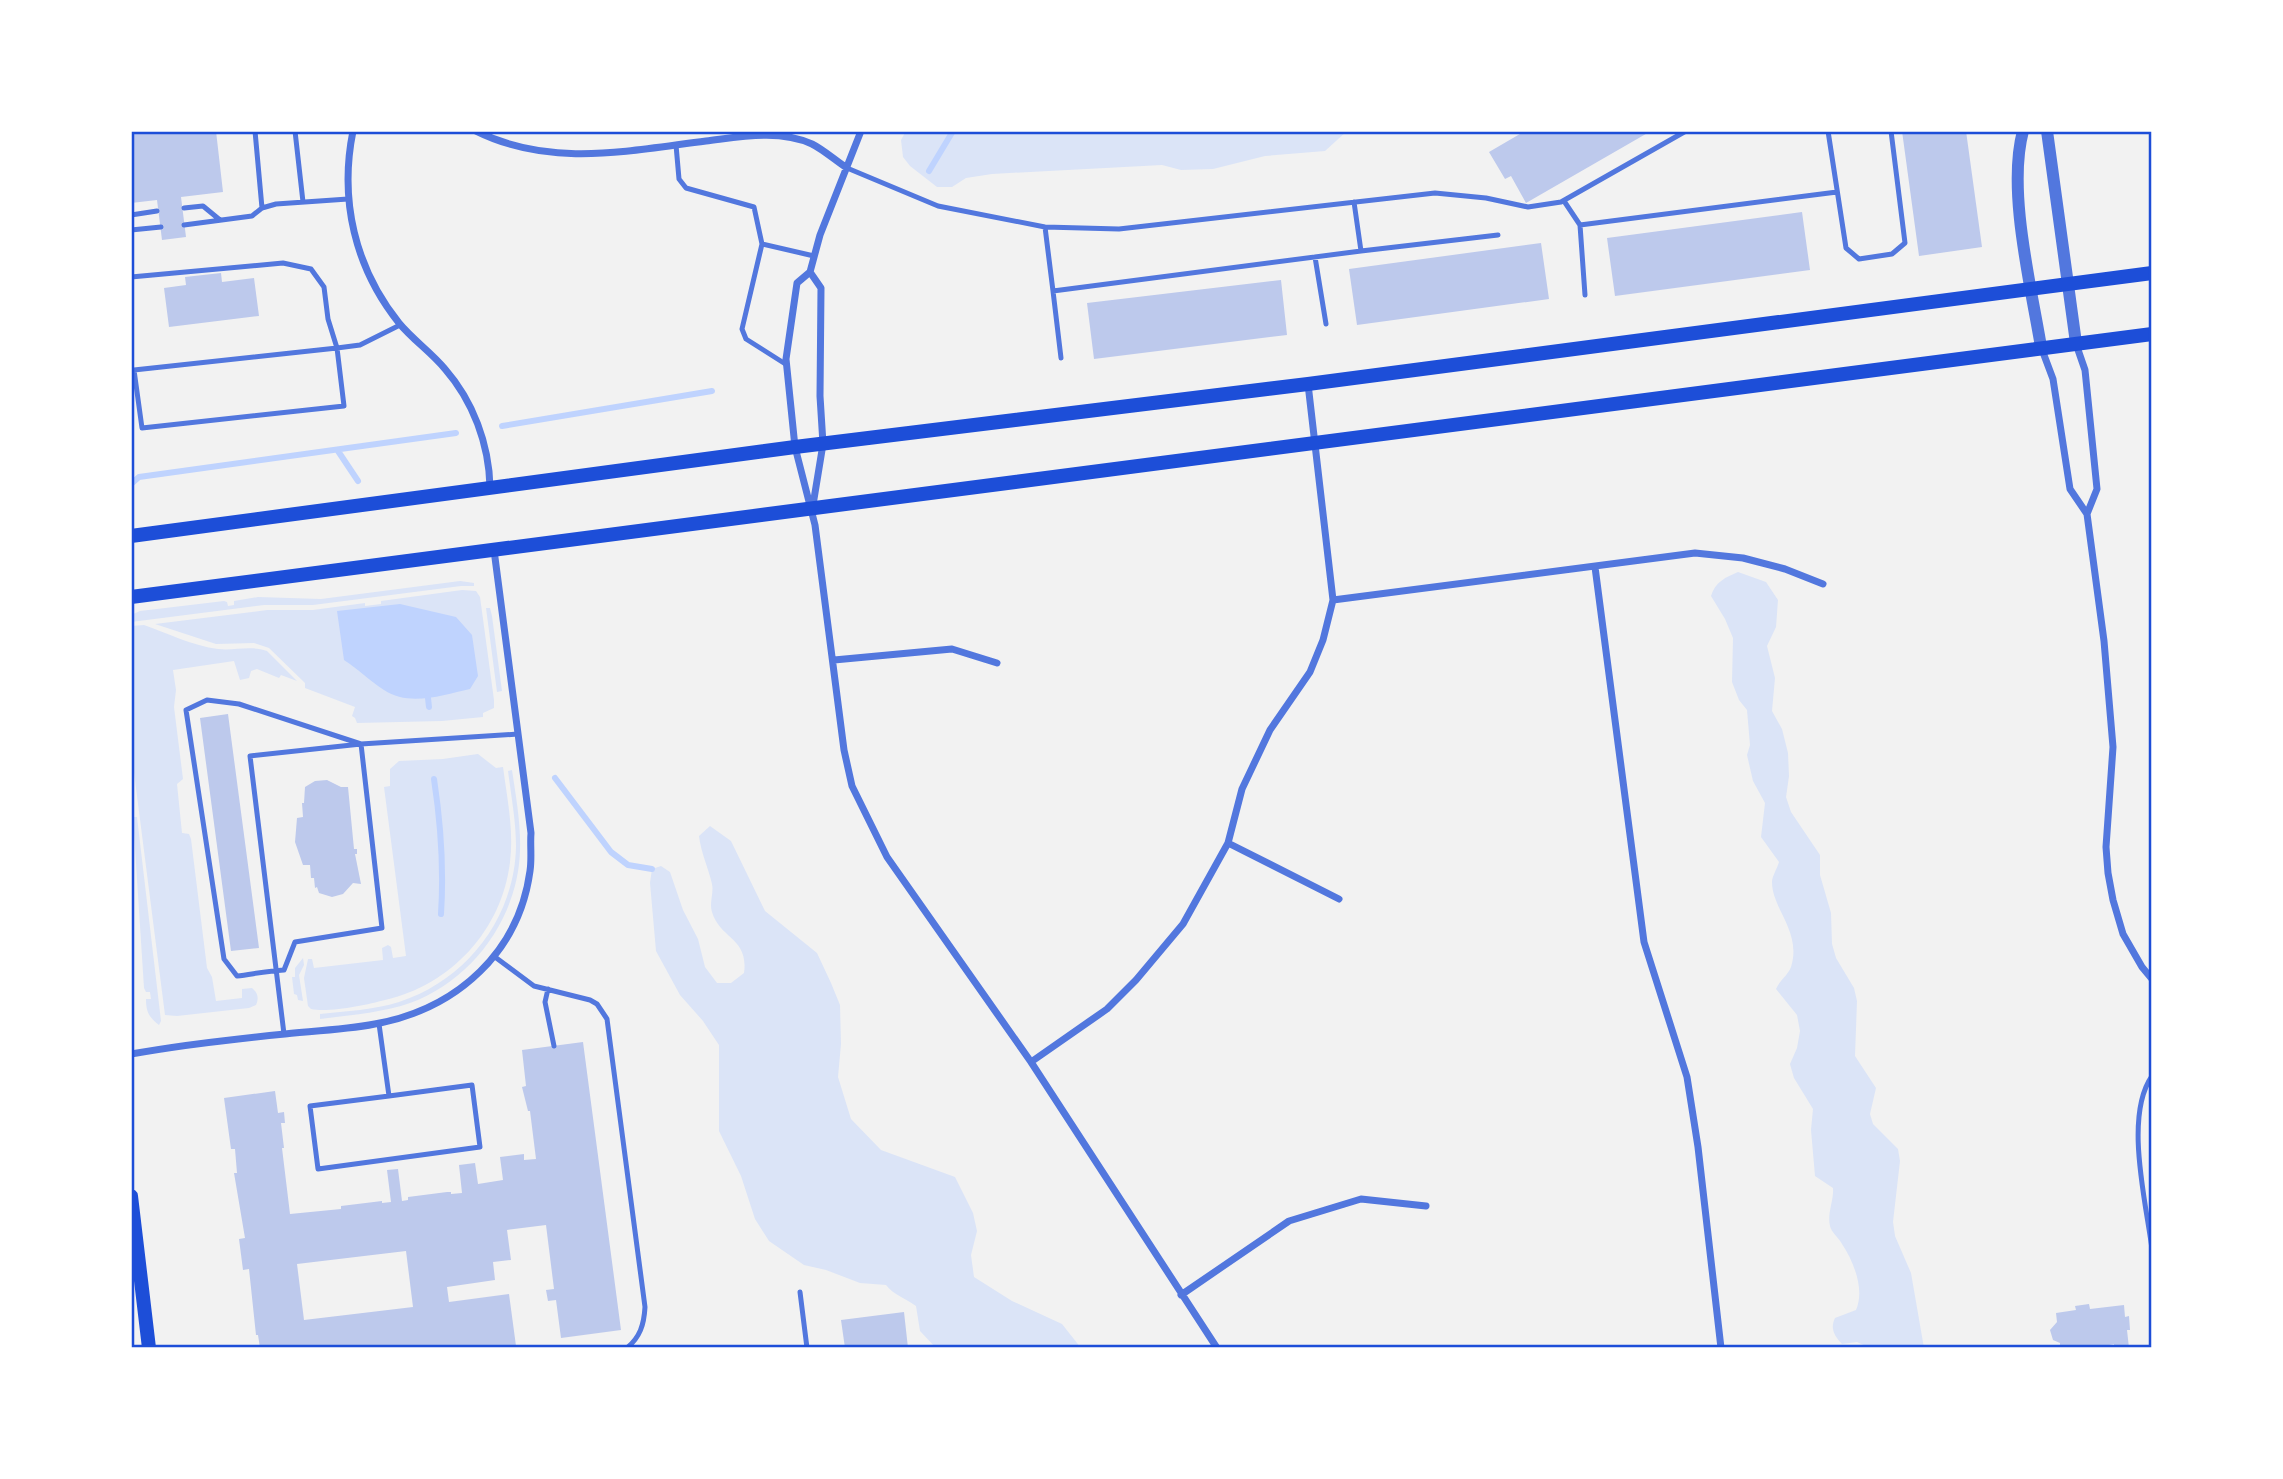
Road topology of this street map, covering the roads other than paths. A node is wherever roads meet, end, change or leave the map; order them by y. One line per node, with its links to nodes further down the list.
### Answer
1 (255, 131): 19 (lane)
2 (295, 131): 16 (lane)
3 (353, 131): 14 (street)
4 (476, 131): 11 (street)
5 (862, 131): 12 (street)
6 (1686, 131): 15 (lane)
7 (1828, 131): 13 (lane)
8 (1891, 131): 13 (lane)
9 (2023, 131): 37 (street)
10 (2047, 131): 36 (street)
11 (676, 145): 12 (street); 29 (lane)
12 (847, 168): 26 (lane); 31 (street)
13 (1837, 192): 24 (lane)
14 (348, 200): 16 (lane); 41 (street)
15 (1564, 201): 17 (lane); 24 (lane)
16 (303, 202): 19 (lane)
17 (1353, 202): 26 (lane); 30 (lane)
18 (184, 208): 22 (lane)
19 (262, 208): 22 (lane)
20 (157, 211): 21 (lane)
21 (131, 215)
22 (220, 220): 23 (lane)
23 (184, 225)
24 (1580, 225): 39 (lane)
25 (161, 227): 27 (lane)
26 (1045, 227): 38 (lane)
27 (131, 230)
28 (1499, 235): 30 (lane)
29 (762, 244): 31 (lane); 47 (lane)
30 (1361, 251): 32 (lane)
31 (814, 256): 33 (street)
32 (1315, 257): 38 (lane); 40 (lane)
33 (810, 272): 47 (street); 51 (street)
34 (2152, 273): 36 (main road)
35 (131, 277): 45 (lane)
36 (2068, 283): 37 (main road); 43 (street)
37 (2032, 288): 44 (street); 49 (main road)
38 (1053, 291): 46 (lane)
39 (1585, 295)
40 (1326, 324)
41 (400, 325): 45 (lane); 53 (street)
42 (2152, 334): 43 (main road)
43 (2076, 344): 44 (main road); 55 (street)
44 (2041, 347): 50 (main road); 55 (street)
45 (337, 348): 48 (lane); 48 (lane)
46 (1061, 358)
47 (787, 365): 52 (street)
48 (133, 369)
49 (1308, 384): 50 (street); 51 (main road)
50 (1316, 443): 54 (main road); 61 (street)
51 (823, 444): 52 (main road); 54 (street)
52 (795, 447): 53 (main road); 54 (street)
53 (491, 487): 56 (main road)
54 (812, 508): 57 (main road); 62 (street)
55 (2087, 514): 70 (street)
56 (131, 536)
57 (494, 550): 60 (main road); 64 (street)
58 (1595, 567): 59 (street); 61 (street); 88 (street)
59 (1823, 584)
60 (131, 597)
61 (1333, 600): 66 (street)
62 (834, 660): 63 (street); 76 (street)
63 (998, 663)
64 (518, 734): 65 (lane); 68 (street)
65 (361, 744): 69 (lane); 69 (lane); 69 (lane)
66 (1228, 843): 67 (street); 76 (street)
67 (1339, 899)
68 (495, 957): 71 (lane); 72 (street)
69 (277, 971): 73 (lane)
70 (2152, 979)
71 (548, 989): 74 (lane); 85 (lane)
72 (379, 1024): 73 (street); 78 (lane)
73 (284, 1034): 75 (street)
74 (554, 1046)
75 (131, 1054)
76 (1031, 1062): 83 (street)
77 (2152, 1076): 81 (lane)
78 (389, 1096): 78 (lane)
79 (131, 1196): 84 (main road)
80 (1426, 1206): 83 (street)
81 (2152, 1249)
82 (800, 1292): 86 (lane)
83 (1181, 1295): 87 (street)
84 (149, 1348)
85 (627, 1348)
86 (807, 1348)
87 (1217, 1348)
88 (1721, 1348)

